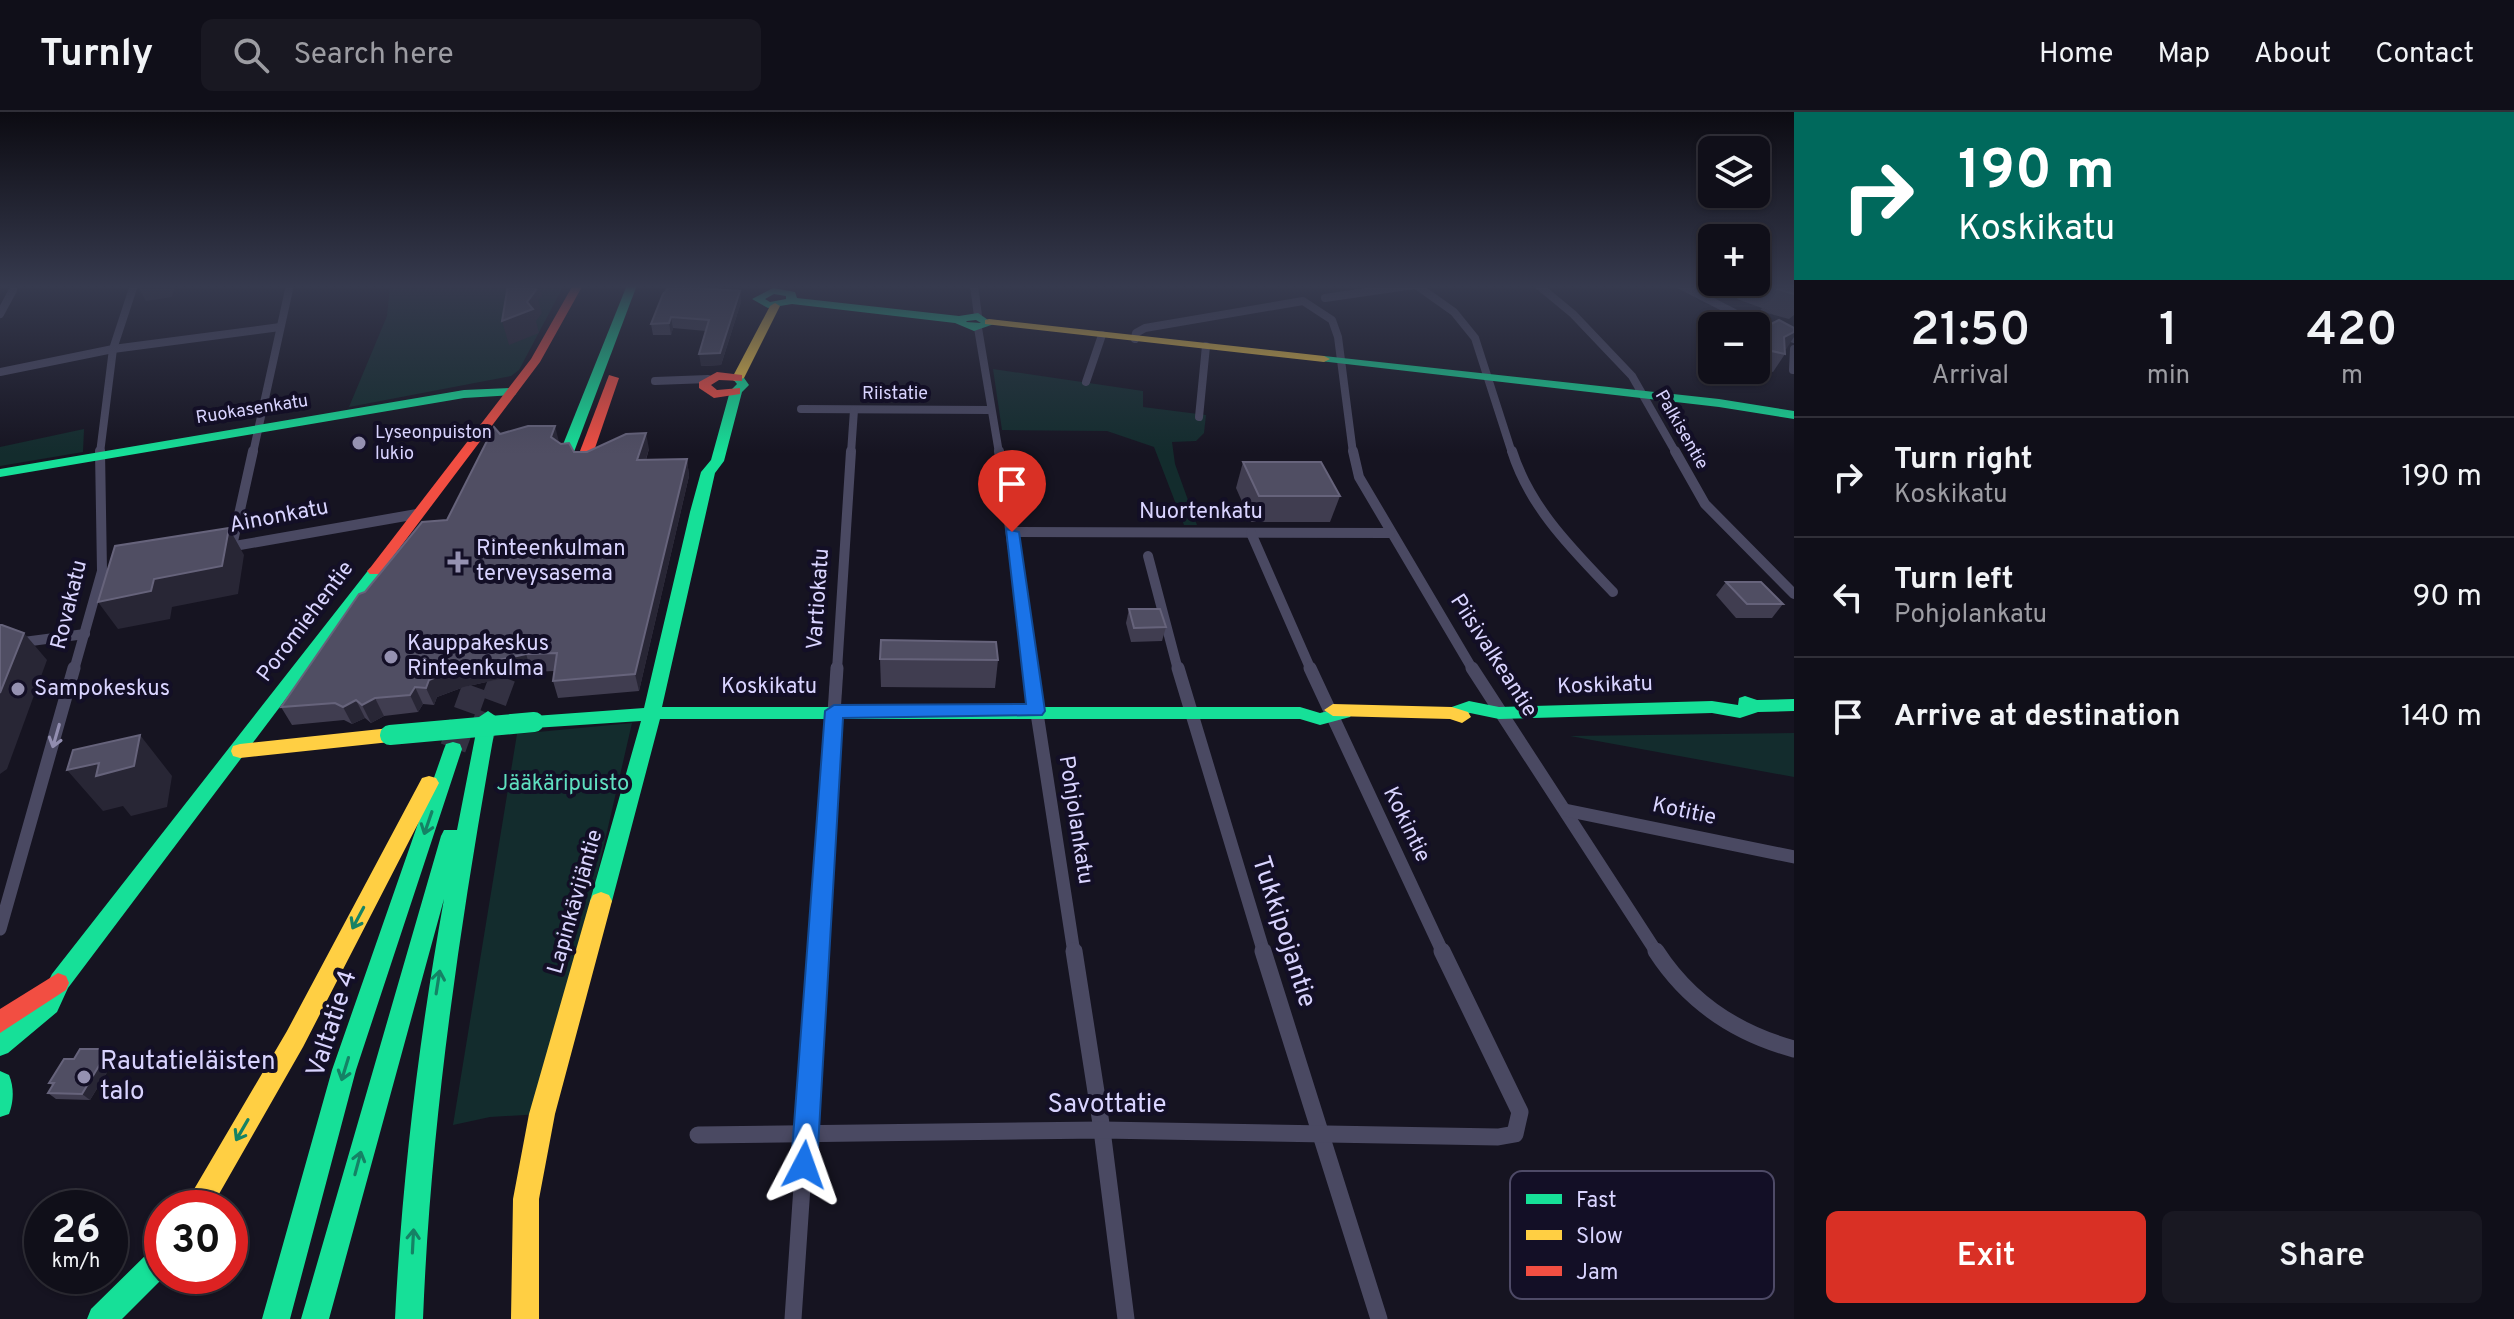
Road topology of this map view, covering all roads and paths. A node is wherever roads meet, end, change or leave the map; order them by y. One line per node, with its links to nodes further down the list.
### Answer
1 (116, 341): 15 (street, Rovakatu)
2 (171, 341): 15 (street)
3 (277, 341): 32 (street)
4 (546, 341): 24 (main road, Poromiehentie)
5 (614, 341): 31 (main road)
6 (622, 341): 31 (main road)
7 (749, 341): 23 (main road, Lapinkävijäntie)
8 (980, 341): 28 (street, Pohjolankatu)
9 (1100, 341): 22 (street)
10 (1159, 341): 14 (main road)
11 (1337, 341): 17 (street, Piisivalkeantie)
12 (1476, 341): 20 (street)
13 (1600, 341): 25 (street, Palkisentie)
14 (1206, 346): 17 (main road); 30 (street)
15 (113, 349): 19 (street); 34 (street, Rovakatu)
16 (1794, 349): 18 (street)
17 (1341, 362): 20 (main road); 39 (street, Piisivalkeantie)
18 (1793, 370)
19 (0, 372)
20 (1487, 377): 25 (main road); 45 (street)
21 (655, 381): 23 (street)
22 (1086, 382)
23 (722, 384): 52 (main road, Lapinkävijäntie)
24 (511, 392): 32 (main road, Ruokasenkatu); 36 (main road, Poromiehentie)
25 (1643, 395): 29 (main road); 46 (street, Palkisentie)
26 (801, 409): 27 (street, Riistatie)
27 (854, 410): 28 (street, Riistatie); 50 (street, Vartiokatu)
28 (990, 410): 37 (street, Pohjolankatu)
29 (1794, 415)
30 (1199, 417)
31 (589, 420): 33 (main road); 33 (main road); 33 (main road)
32 (256, 429): 34 (main road, Ruokasenkatu); 40 (street)
33 (569, 446)
34 (100, 456): 35 (main road, Ruokasenkatu); 44 (street, Rovakatu)
35 (0, 473)
36 (417, 514): 40 (street, Ainonkatu); 58 (main road, Poromiehentie)
37 (1012, 532): 38 (street, Nuortenkatu); 51 (street, Pohjolankatu)
38 (1251, 533): 39 (street, Nuortenkatu); 55 (street, Kokintie)
39 (1390, 533): 54 (street, Piisivalkeantie)
40 (232, 546): 41 (street, Ainonkatu)
41 (218, 548)
42 (1148, 556): 53 (street, Tukkipojantie)
43 (115, 569): 44 (street)
44 (102, 571): 47 (street, Rovakatu)
45 (1613, 592)
46 (1794, 594)
47 (85, 634): 48 (street); 61 (street, Rovakatu, one-way to 61)
48 (0, 645)
49 (1794, 705): 54 (main road, Koskikatu)
50 (834, 711): 51 (main road, Koskikatu); 52 (main road, Koskikatu); 70 (street, Vartiokatu)
51 (1036, 711): 53 (main road, Koskikatu); 68 (street, Pohjolankatu)
52 (652, 713): 58 (main road, Koskikatu, bridge); 75 (main road, Lapinkävijäntie)
53 (1189, 713): 55 (main road, Koskikatu); 69 (street, Tukkipojantie)
54 (1499, 713): 55 (main road, Koskikatu); 59 (street, Piisivalkeantie)
55 (1334, 714): 71 (street, Kokintie)
56 (488, 717): 79 (main road, one-way to 56)
57 (477, 746): 78 (main road, one-way to 57)
58 (240, 751): 62 (main road, Poromiehentie)
59 (1565, 810): 60 (street, Kotitie); 65 (street, Piisivalkeantie)
60 (1794, 857)
61 (0, 929)
62 (60, 981): 63 (main road, Poromiehentie); 64 (main road, Poromiehentie)
63 (0, 1022)
64 (0, 1045)
65 (1794, 1049)
66 (0, 1083): 67 (main road)
67 (0, 1105)
68 (1102, 1130): 69 (street, Savottatie); 70 (street, Savottatie); 83 (street, Pohjolankatu)
69 (1322, 1133): 71 (street, Savottatie); 84 (street, Tukkipojantie)
70 (806, 1134): 72 (street, Savottatie); 82 (street, Vartiokatu)
71 (1515, 1134)
72 (698, 1135)
73 (207, 1190): 77 (main road, Valtatie 4)
74 (144, 1277): 76 (main road)
75 (523, 1300): 80 (main road, Lapinkävijäntie); 81 (main road, Lapinkävijäntie)
76 (101, 1319)
77 (276, 1319)
78 (315, 1319)
79 (409, 1319)
80 (525, 1319)
81 (532, 1319)
82 (793, 1319)
83 (1126, 1319)
84 (1379, 1319)

